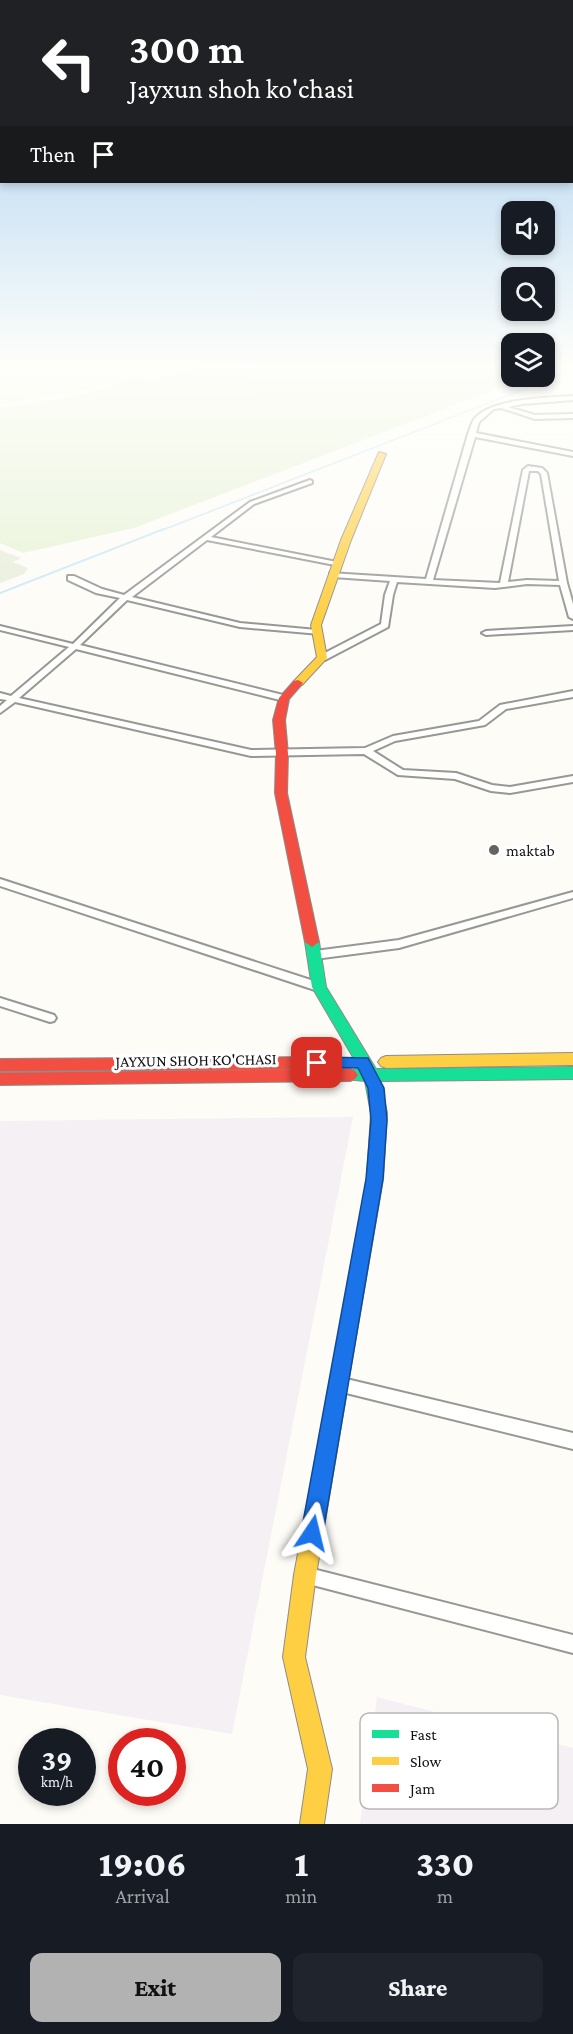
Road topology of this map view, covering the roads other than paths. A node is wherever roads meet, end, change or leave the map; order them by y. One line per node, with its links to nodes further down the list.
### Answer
1 (467, 448): 10 (street)
2 (543, 448): 4 (street)
3 (382, 454): 7 (main road)
4 (573, 454)
5 (310, 482): 6 (street)
6 (206, 538): 7 (street); 13 (street)
7 (335, 570): 9 (street); 17 (main road)
8 (71, 578): 13 (street)
9 (394, 580): 10 (street); 20 (street)
10 (429, 582): 12 (street)
11 (563, 583): 12 (street); 12 (street); 14 (street)
12 (504, 584)
13 (126, 598): 17 (street); 19 (street)
14 (573, 617)
15 (0, 628): 19 (street)
16 (573, 628): 18 (street)
17 (317, 632): 20 (main road)
18 (486, 633)
19 (75, 646): 23 (street); 24 (street)
20 (322, 658): 24 (main road)
21 (573, 694): 26 (street)
22 (0, 696): 23 (street)
23 (14, 698): 25 (street); 27 (street)
24 (284, 698): 27 (main road)
25 (0, 710)
26 (366, 751): 27 (street); 28 (street)
27 (282, 754): 31 (main road)
28 (573, 779)
29 (0, 882): 32 (street)
30 (573, 895): 31 (street)
31 (315, 955): 32 (main road)
32 (319, 987): 36 (main road)
33 (0, 1002): 34 (street)
34 (50, 1018)
35 (573, 1059): 36 (main road, JAYXUN SHOH KO'CHASI)
36 (362, 1062): 37 (main road, JAYXUN SHOH KO'CHASI); 39 (main road)
37 (0, 1065)
38 (573, 1073): 39 (main road, JAYXUN SHOH KO'CHASI)
39 (371, 1074): 40 (main road, JAYXUN SHOH KO'CHASI); 41 (main road)
40 (0, 1079)
41 (338, 1384): 42 (street); 43 (main road)
42 (573, 1441)
43 (305, 1575): 44 (street); 45 (main road)
44 (573, 1644)
45 (312, 1824)

